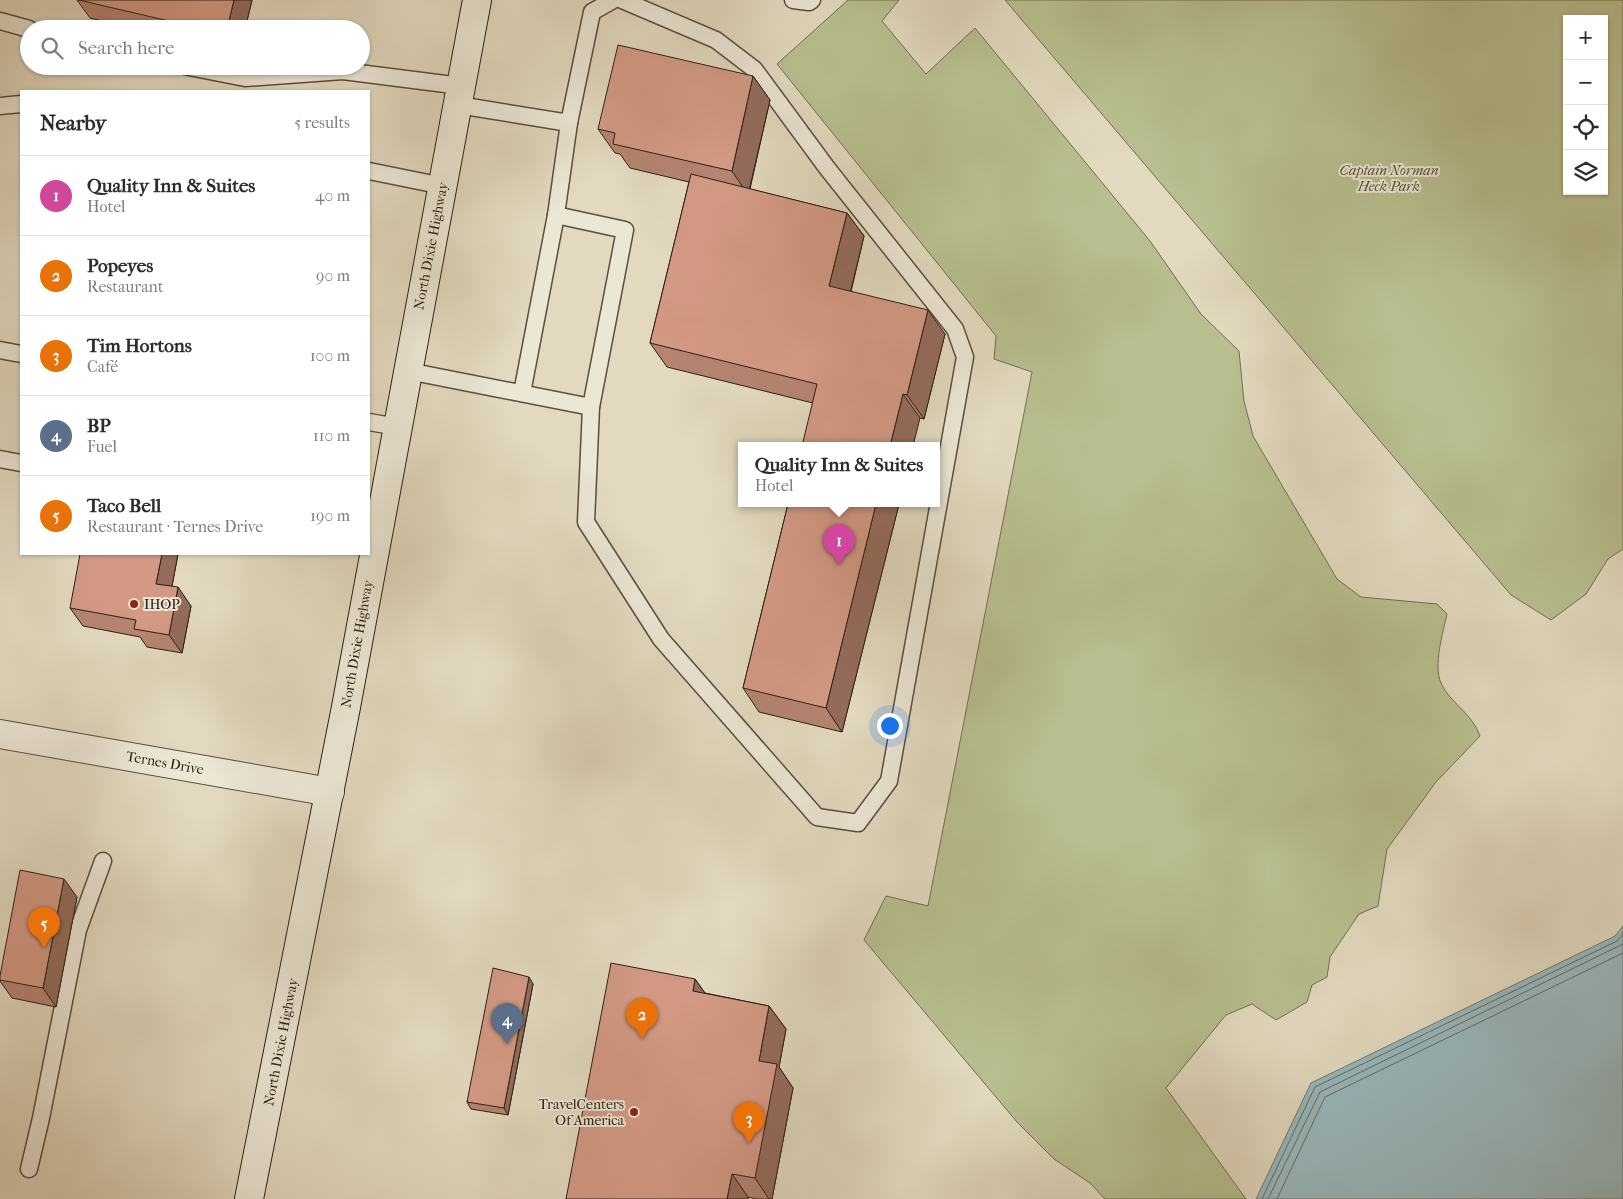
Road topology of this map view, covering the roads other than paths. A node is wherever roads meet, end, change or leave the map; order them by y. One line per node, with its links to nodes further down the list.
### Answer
1 (477, 0): 11 (main road, North Dixie Highway)
2 (613, 0): 14 (lane)
3 (622, 0): 27 (lane)
4 (793, 0): 5 (lane)
5 (812, 0)
6 (0, 21): 7 (lane)
7 (20, 27)
8 (230, 75): 9 (lane)
9 (287, 75)
10 (362, 75): 11 (lane)
11 (459, 95): 14 (lane); 16 (main road, North Dixie Highway)
12 (20, 104): 13 (lane)
13 (0, 106)
14 (569, 123): 17 (lane)
15 (370, 171): 16 (lane)
16 (443, 186): 20 (main road, North Dixie Highway)
17 (556, 215): 21 (lane); 22 (lane)
18 (0, 350): 19 (lane)
19 (20, 354)
20 (408, 371): 21 (lane); 24 (main road, North Dixie Highway)
21 (522, 393): 22 (lane)
22 (592, 406): 28 (lane)
23 (370, 422): 24 (lane)
24 (398, 427): 29 (main road, North Dixie Highway)
25 (0, 459): 26 (lane)
26 (20, 463)
27 (940, 493)
28 (937, 507)
29 (374, 520): 30 (main road, North Dixie Highway)
30 (370, 545)
31 (368, 555): 33 (main road, North Dixie Highway)
32 (0, 734): 33 (main road, Ternes Drive)
33 (330, 792): 36 (main road, North Dixie Highway)
34 (103, 861): 35 (lane)
35 (29, 1169)
36 (249, 1199)

